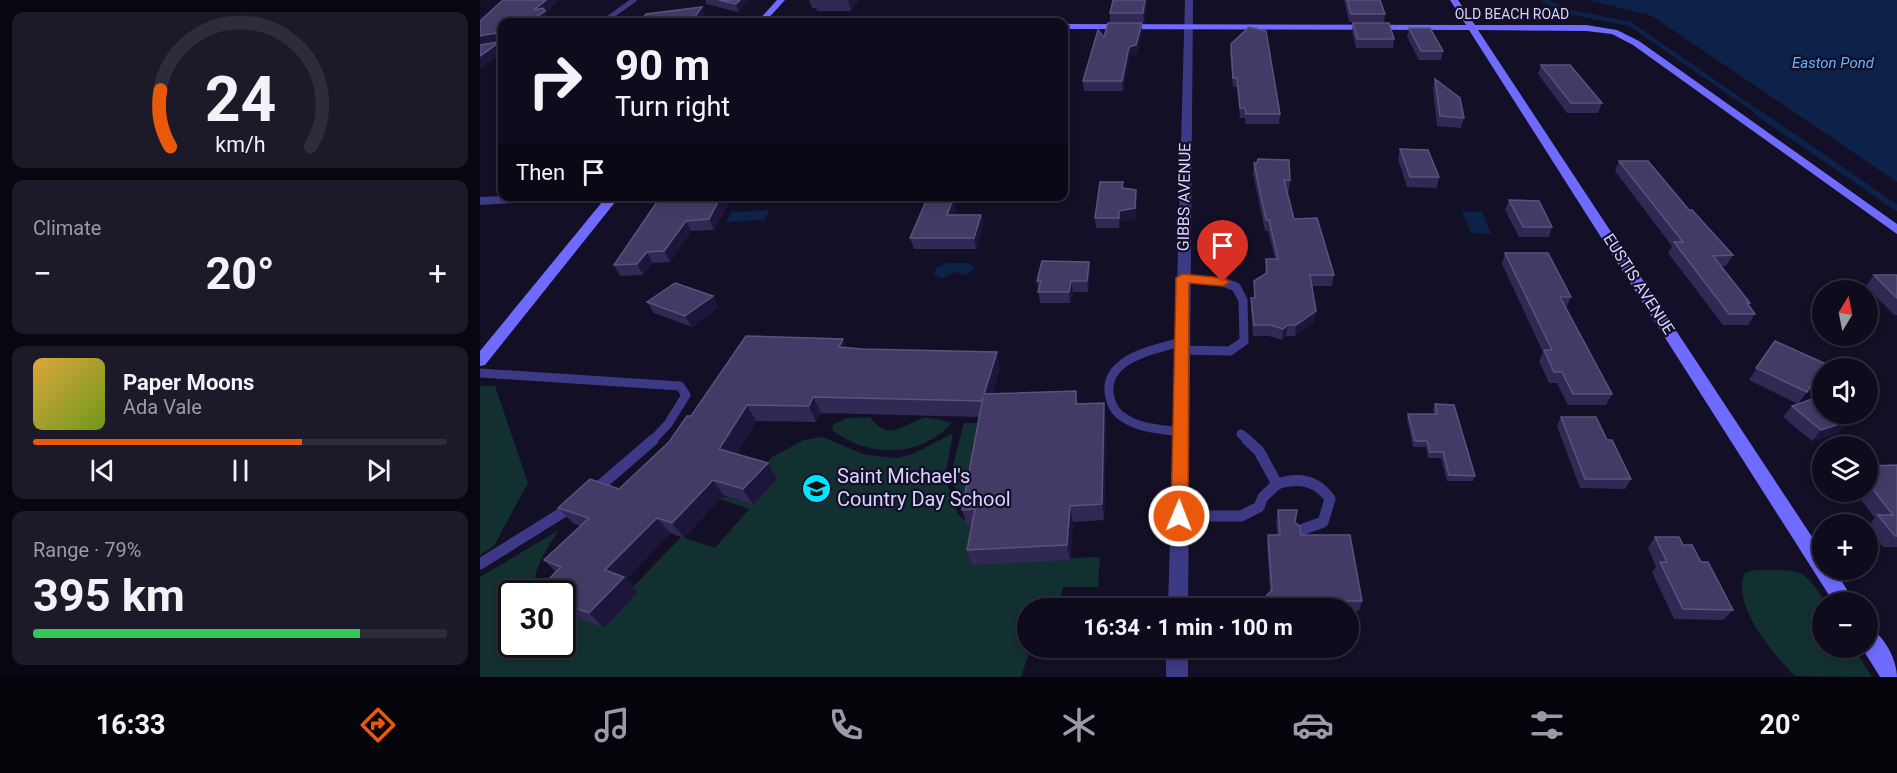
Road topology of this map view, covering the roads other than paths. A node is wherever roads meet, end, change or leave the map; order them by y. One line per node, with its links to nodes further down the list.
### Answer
1 (634, 0): 5 (lane)
2 (781, 0): 6 (street)
3 (1189, 0): 8 (street, GIBBS AVENUE)
4 (1454, 0): 9 (street, EUSTIS AVENUE)
5 (609, 18)
6 (765, 18)
7 (1068, 27): 8 (street, OLD BEACH ROAD)
8 (1189, 27): 9 (street, OLD BEACH ROAD); 14 (street, GIBBS AVENUE)
9 (1472, 28): 13 (street, OLD BEACH ROAD); 23 (street, EUSTIS AVENUE)
10 (498, 200): 11 (street)
11 (480, 201)
12 (610, 201): 16 (street)
13 (1897, 230)
14 (1182, 278): 15 (street, GIBBS AVENUE); 15 (lane)
15 (1181, 346): 18 (street, GIBBS AVENUE); 18 (lane)
16 (480, 361)
17 (480, 373): 24 (lane)
18 (1180, 432): 21 (street, GIBBS AVENUE)
19 (1241, 434): 20 (lane)
20 (1277, 484): 21 (lane); 22 (lane)
21 (1179, 516): 25 (street, GIBBS AVENUE)
22 (1300, 530)
23 (1812, 552)
24 (480, 564)
25 (1178, 598)
26 (1878, 654): 29 (street)
27 (1177, 658): 28 (street)
28 (1177, 677)
29 (1893, 677)

